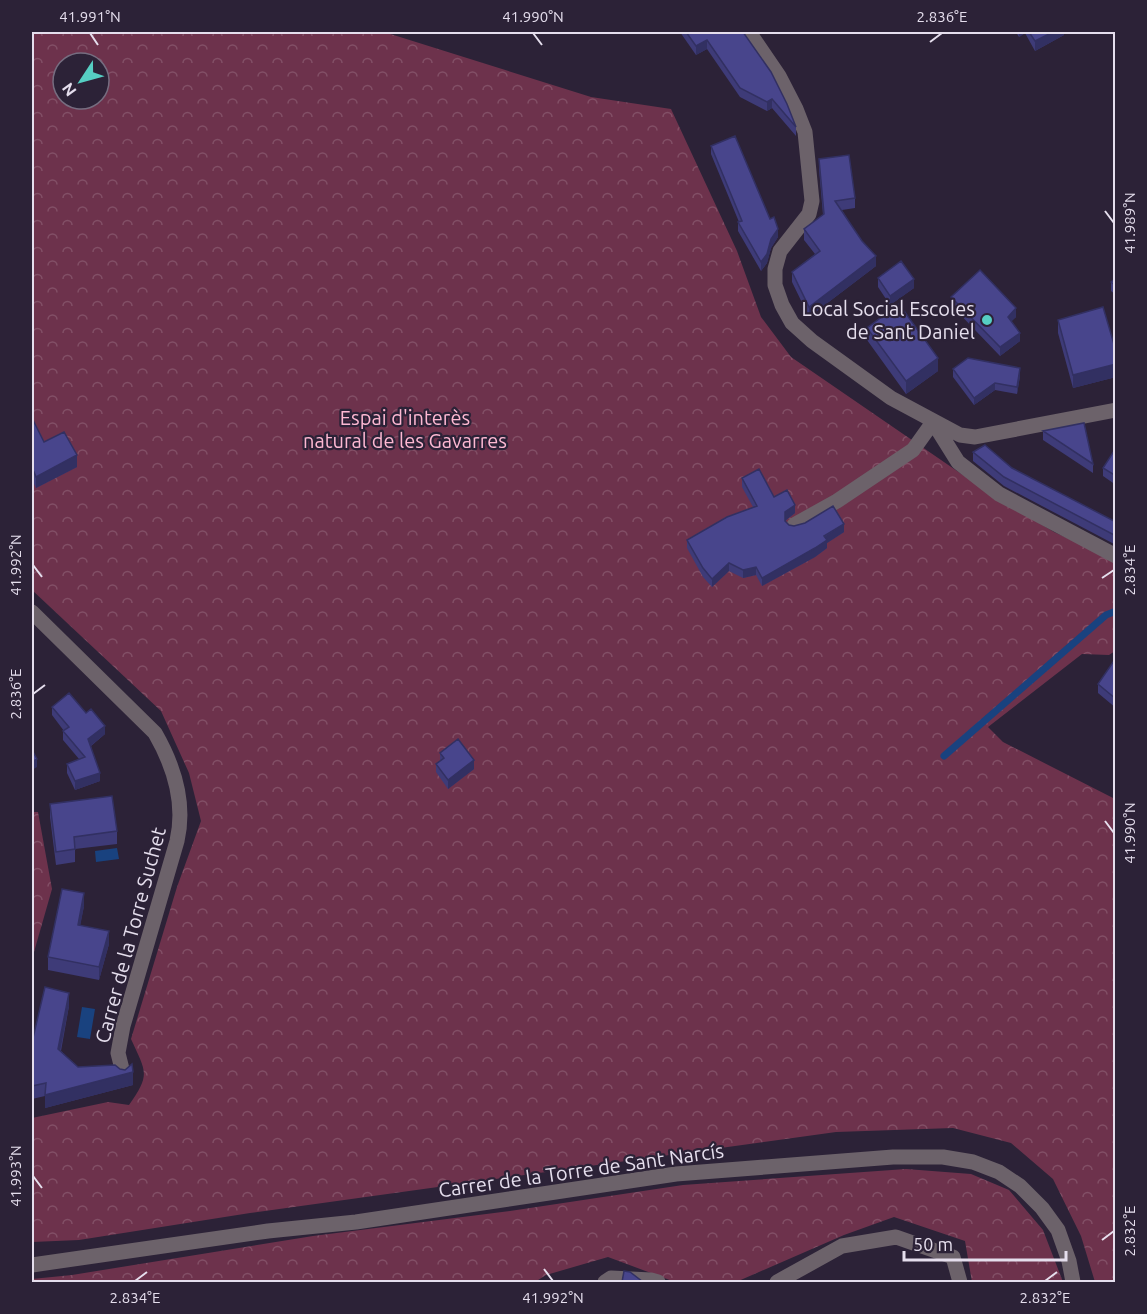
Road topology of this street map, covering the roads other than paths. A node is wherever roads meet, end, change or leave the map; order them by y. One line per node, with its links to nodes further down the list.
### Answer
1 (749, 32): 3 (street)
2 (1116, 410): 3 (street)
3 (933, 422): 4 (street); 5 (street)
4 (794, 525)
5 (1116, 556)
6 (32, 612): 7 (street, Carrer de la Torre Suchet)
7 (123, 1073)
8 (32, 1265): 13 (street, Carrer de la Torre de Sant Narcís)
9 (605, 1282): 10 (street)
10 (658, 1282)
11 (777, 1282): 12 (street)
12 (960, 1282)
13 (1073, 1282)

